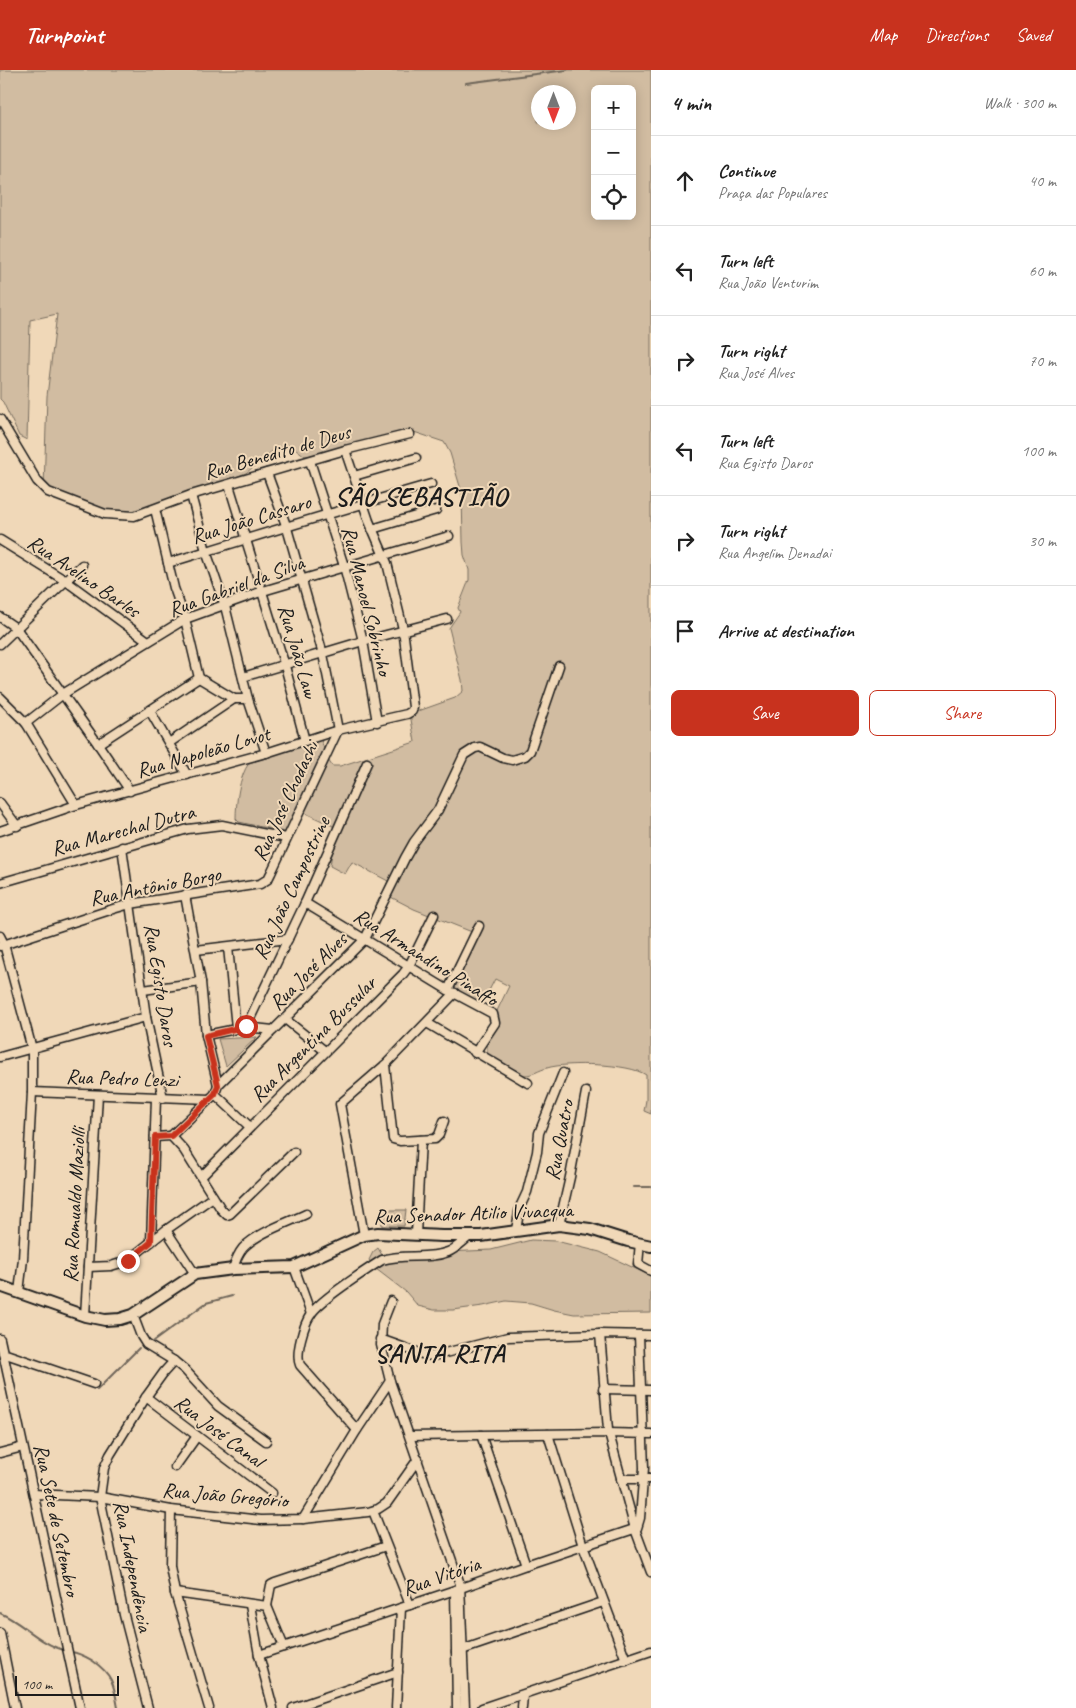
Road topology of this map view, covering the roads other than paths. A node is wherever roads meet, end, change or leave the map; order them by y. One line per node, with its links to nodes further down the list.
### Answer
1 (0, 419): 12 (street, Rua Benedito de Deus)
2 (410, 434): 3 (street, Rua Benedito de Deus)
3 (345, 450): 5 (street, Rua Benedito de Deus); 7 (street)
4 (416, 458): 7 (street)
5 (310, 461): 6 (street, Rua Benedito de Deus); 14 (street, Rua Manoel Sobrinho)
6 (267, 473): 9 (street, Rua Benedito de Deus); 15 (street)
7 (354, 476): 11 (street)
8 (431, 484): 11 (street, Rua João Cassaro)
9 (230, 485): 10 (street, Rua Benedito de Deus); 18 (street, Rua João Law)
10 (191, 495): 12 (street, Rua Benedito de Deus); 20 (street)
11 (363, 503): 14 (street, Rua João Cassaro); 16 (street)
12 (155, 509): 22 (street)
13 (436, 510): 16 (street)
14 (326, 514): 15 (street, Rua João Cassaro); 24 (street, Rua Manoel Sobrinho)
15 (287, 528): 18 (street, Rua João Cassaro); 25 (street)
16 (372, 530): 21 (street)
17 (450, 536): 21 (street, Rua Gabriel da Silva)
18 (246, 538): 20 (street, Rua João Cassaro); 27 (street, Rua João Law)
19 (0, 540): 26 (street, Rua Avelino Barles)
20 (206, 551): 22 (street, Rua João Cassaro); 28 (street)
21 (384, 556): 24 (street, Rua Gabriel da Silva); 33 (street)
22 (168, 563): 30 (street)
23 (82, 565): 26 (street)
24 (344, 566): 25 (street, Rua Gabriel da Silva); 35 (street, Rua Manoel Sobrinho)
25 (301, 579): 27 (street, Rua Gabriel da Silva); 37 (street)
26 (66, 581): 32 (street); 34 (street, Rua Avelino Barles)
27 (263, 591): 28 (street, Rua Gabriel da Silva); 38 (street, Rua João Law)
28 (225, 606): 30 (street, Rua Gabriel da Silva); 41 (street)
29 (0, 617): 32 (street)
30 (185, 619): 34 (street, Rua Gabriel da Silva); 40 (street)
31 (448, 619): 33 (street)
32 (16, 628): 36 (street); 42 (street)
33 (403, 630): 35 (street); 47 (street, Rua Napoleão Lovot)
34 (148, 641): 42 (street, Rua Gabriel da Silva)
35 (363, 641): 37 (street); 47 (street, Rua Manoel Sobrinho)
36 (0, 644)
37 (323, 654): 38 (street); 49 (street)
38 (285, 666): 41 (street); 50 (street, Rua João Law)
39 (558, 666): 72 (street, Rua José Alves)
40 (199, 678): 44 (street); 46 (street)
41 (244, 678): 45 (street)
42 (63, 694): 48 (street, Rua Gabriel da Silva); 52 (street)
43 (0, 697): 48 (street)
44 (234, 698): 45 (street); 51 (street)
45 (248, 699): 53 (street)
46 (150, 711): 51 (street); 52 (street)
47 (377, 722): 49 (street, Rua Napoleão Lovot)
48 (26, 723): 58 (street)
49 (338, 730): 50 (street, Rua Napoleão Lovot); 61 (street, Rua José Chodashi)
50 (305, 741): 53 (street, Rua Napoleão Lovot)
51 (170, 743): 55 (street)
52 (98, 744): 56 (street)
53 (266, 753): 55 (street, Rua Napoleão Lovot)
54 (367, 763): 66 (street, Rua João Campostrine)
55 (187, 775): 56 (street, Rua Napoleão Lovot)
56 (130, 791): 58 (street, Rua Napoleão Lovot)
57 (0, 803): 59 (street)
58 (76, 805): 59 (street, Rua Napoleão Lovot)
59 (18, 826): 60 (street, Rua Napoleão Lovot)
60 (0, 831)
61 (286, 838): 62 (street, Rua Marechal Dutra); 64 (street, Rua José Chodashi)
62 (122, 847): 63 (street, Rua Marechal Dutra); 67 (street, Rua Egisto Daros)
63 (0, 883)
64 (260, 884): 65 (street, Rua Antônio Borgo)
65 (185, 896): 67 (street, Rua Antônio Borgo); 75 (street)
66 (305, 903): 71 (street, Rua João Campostrine); 72 (street, Rua Armandino Pinaffo)
67 (130, 904): 73 (street, Rua Antônio Borgo); 78 (street, Rua Egisto Daros)
68 (434, 915): 76 (street, Rua Argentina Bussular)
69 (479, 926): 79 (street)
70 (0, 936): 73 (street)
71 (288, 939): 74 (street); 83 (street, Rua João Campostrine)
72 (365, 939): 76 (street, Rua Armandino Pinaffo); 81 (street, Rua José Alves)
73 (2, 945): 87 (street)
74 (228, 947): 75 (street); 84 (street)
75 (196, 950): 77 (street)
76 (409, 966): 79 (street, Rua Armandino Pinaffo); 88 (street, Rua Argentina Bussular)
77 (201, 982): 78 (street); 86 (street)
78 (143, 990): 80 (street, Rua Egisto Daros)
79 (452, 992): 82 (street); 89 (street, Rua Armandino Pinaffo)
80 (146, 1018): 87 (street); 99 (street, Rua Egisto Daros)
81 (285, 1019): 85 (street, Rua José Alves); 88 (street)
82 (427, 1024): 89 (street); 91 (street)
83 (246, 1026): 84 (street); 85 (street)
84 (236, 1028): 86 (street)
85 (273, 1030): 94 (street, Rua José Alves)
86 (206, 1036): 94 (street)
87 (32, 1049): 90 (street); 95 (street)
88 (325, 1051): 101 (street, Rua Argentina Bussular)
89 (475, 1053): 93 (street)
90 (0, 1057)
91 (385, 1065): 104 (street); 113 (street)
92 (563, 1073): 111 (street)
93 (528, 1083)
94 (218, 1085): 98 (street, Rua José Alves)
95 (32, 1092): 97 (street, Rua Pedro Lenzi); 124 (street)
96 (586, 1092): 109 (street, Rua Quatro)
97 (98, 1095): 99 (street, Rua Pedro Lenzi); 118 (street, Rua Romualdo Maziolli)
98 (212, 1096): 99 (street, Rua Pedro Lenzi); 101 (street); 102 (street, Rua José Alves)
99 (159, 1098): 103 (street, Rua Egisto Daros)
100 (444, 1121): 104 (street)
101 (250, 1127): 106 (street, Rua Argentina Bussular)
102 (171, 1136): 103 (street); 106 (street)
103 (155, 1137): 115 (street, Rua Egisto Daros)
104 (421, 1140): 112 (street)
105 (294, 1152): 107 (street)
106 (201, 1177): 107 (street)
107 (213, 1197): 110 (street)
108 (306, 1214): 120 (street)
109 (559, 1225): 111 (street, Rua Senador Atilio Vivacqua); 116 (street, Rua Senador Atilio Vivacqua)
110 (166, 1230): 115 (street); 122 (street)
111 (516, 1230): 114 (street, Rua Senador Atilio Vivacqua)
112 (416, 1234): 113 (street, Rua Senador Atilio Vivacqua); 114 (street, Rua Senador Atilio Vivacqua)
113 (364, 1235): 119 (street, Rua Senador Atilio Vivacqua)
114 (470, 1236): 126 (street)
115 (151, 1242): 118 (street)
116 (640, 1243): 117 (street, Rua Senador Atilio Vivacqua); 121 (street)
117 (651, 1246)
118 (88, 1267): 128 (street, Rua Romualdo Maziolli)
119 (294, 1267): 120 (street, Rua Senador Atilio Vivacqua); 126 (street)
120 (233, 1269): 122 (street, Rua Senador Atilio Vivacqua)
121 (651, 1271)
122 (194, 1274): 127 (street, Rua Senador Atilio Vivacqua)
123 (0, 1286): 124 (street, Rua Senador Atilio Vivacqua)
124 (19, 1292): 128 (street, Rua Senador Atilio Vivacqua)
125 (391, 1301): 132 (street)
126 (311, 1314): 142 (street)
127 (133, 1315): 128 (street, Rua Senador Atilio Vivacqua); 135 (street)
128 (85, 1316)
129 (600, 1334): 130 (street); 132 (street); 138 (street)
130 (639, 1335): 131 (street); 139 (street)
131 (651, 1335)
132 (380, 1338): 136 (street)
133 (0, 1339): 134 (street, Rua Sete de Setembro)
134 (3, 1353): 137 (street); 150 (street, Rua Sete de Setembro)
135 (174, 1361): 141 (street, Rua Independência); 149 (street)
136 (390, 1381): 142 (street); 148 (street)
137 (94, 1384)
138 (604, 1389): 139 (street); 143 (street)
139 (642, 1390): 140 (street); 145 (street)
140 (651, 1390)
141 (146, 1397): 147 (street, Rua José Canal); 158 (street, Rua Independência)
142 (357, 1430): 161 (street)
143 (608, 1433): 144 (street); 145 (street); 154 (street)
144 (548, 1434): 146 (street); 164 (street)
145 (648, 1434): 155 (street)
146 (481, 1435): 148 (street); 165 (street)
147 (197, 1436): 153 (street); 156 (street, Rua José Canal)
148 (410, 1436): 152 (street)
149 (266, 1440)
150 (24, 1447): 151 (street); 157 (street, Rua Sete de Setembro)
151 (0, 1453)
152 (418, 1459): 160 (street); 167 (street)
153 (175, 1467)
154 (621, 1479): 155 (street); 162 (street)
155 (647, 1479): 162 (street)
156 (272, 1493)
157 (34, 1494): 158 (street, Rua João Gregório); 184 (street, Rua Sete de Setembro)
158 (100, 1497): 159 (street, Rua João Gregório); 185 (street, Rua Independência)
159 (171, 1510): 161 (street, Rua João Gregório); 168 (street)
160 (373, 1511): 161 (street, Rua João Gregório); 163 (street)
161 (303, 1519)
162 (635, 1529): 164 (street, Rua Vitória); 166 (street)
163 (386, 1546): 171 (street); 172 (street)
164 (583, 1546): 165 (street, Rua Vitória); 169 (street)
165 (526, 1565): 167 (street, Rua Vitória)
166 (651, 1572)
167 (458, 1589): 171 (street, Rua Vitória); 176 (street)
168 (175, 1593): 170 (street); 186 (street)
169 (603, 1602): 176 (street); 179 (street)
170 (250, 1605): 172 (street); 178 (street)
171 (410, 1605): 173 (street, Rua Vitória)
172 (267, 1606): 175 (street)
173 (401, 1608): 175 (street, Rua Vitória); 180 (street)
174 (0, 1633): 183 (street)
175 (284, 1647): 178 (street, Rua Vitória)
176 (460, 1650): 182 (street)
177 (651, 1651): 179 (street)
178 (259, 1655): 187 (street)
179 (626, 1660): 181 (street)
180 (398, 1672): 188 (street); 189 (street)
181 (523, 1695): 190 (street); 191 (street)
182 (459, 1707)
183 (15, 1708)
184 (80, 1708)
185 (148, 1708)
186 (208, 1708)
187 (273, 1708)
188 (293, 1708)
189 (396, 1708)
190 (482, 1708)
191 (522, 1708)

